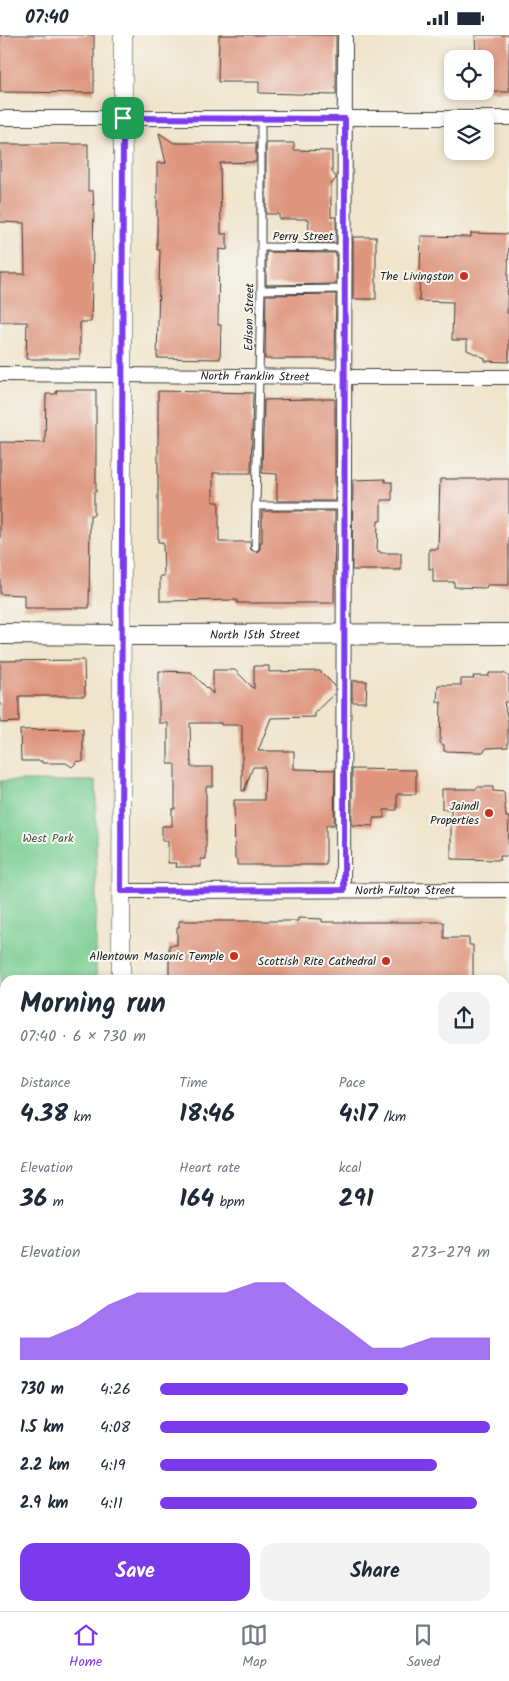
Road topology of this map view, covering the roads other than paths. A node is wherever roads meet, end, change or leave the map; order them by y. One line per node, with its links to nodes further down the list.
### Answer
1 (123, 35): 4 (street)
2 (345, 35): 7 (street)
3 (0, 118): 4 (street)
4 (123, 118): 5 (street); 13 (street)
5 (261, 118): 7 (street); 8 (lane, Edison Street)
6 (509, 118): 7 (street)
7 (345, 119): 9 (street)
8 (261, 247): 9 (lane, Perry Street); 11 (lane, Edison Street)
9 (345, 248): 10 (street)
10 (345, 289): 11 (lane); 15 (street)
11 (261, 290): 14 (lane, Edison Street)
12 (0, 374): 13 (street, North Franklin Street)
13 (122, 375): 14 (street, North Franklin Street); 22 (street)
14 (259, 376): 15 (street, North Franklin Street); 17 (lane, Edison Street)
15 (345, 377): 16 (street, North Franklin Street); 18 (street)
16 (509, 377)
17 (256, 506): 18 (lane); 19 (lane, Edison Street)
18 (344, 506): 23 (street)
19 (255, 547)
20 (0, 634): 22 (main road, North 15th Street)
21 (509, 634): 23 (main road, North 15th Street)
22 (122, 635): 23 (main road, North 15th Street); 26 (street)
23 (344, 635): 24 (street)
24 (344, 890): 25 (street, North Fulton Street); 26 (street, North Fulton Street)
25 (509, 890)
26 (121, 891): 27 (street)
27 (121, 975)

